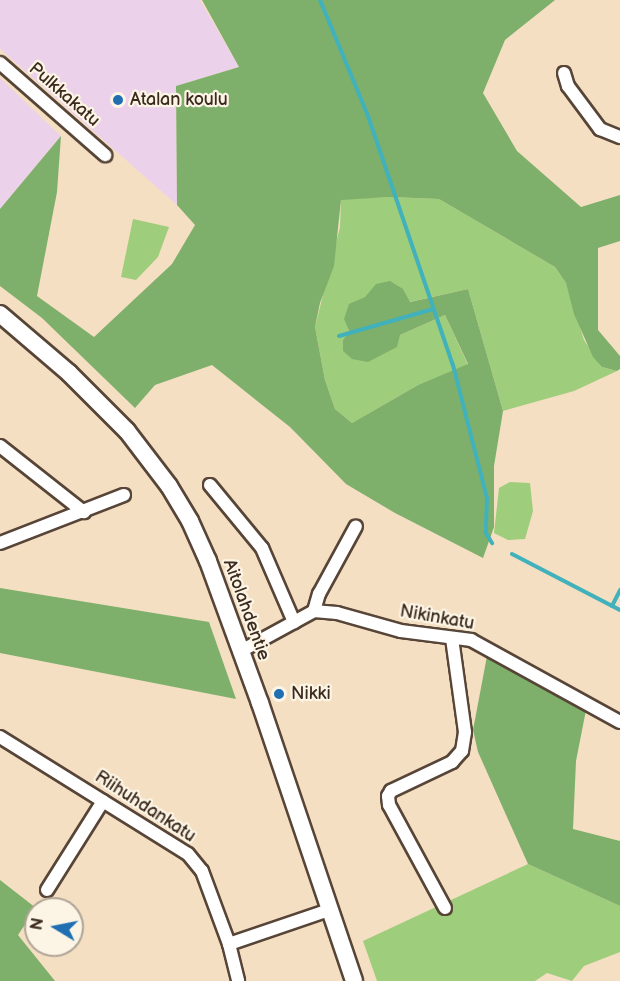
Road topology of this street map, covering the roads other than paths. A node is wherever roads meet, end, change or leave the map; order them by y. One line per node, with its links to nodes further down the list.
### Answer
1 (0, 63): 4 (street, Pulkkakatu)
2 (564, 73): 3 (street)
3 (620, 137)
4 (105, 155)
5 (0, 314): 15 (main road, Aitolahdentie)
6 (0, 446): 9 (street)
7 (210, 485): 13 (street)
8 (124, 495): 9 (street)
9 (84, 512): 11 (street)
10 (356, 526): 12 (street)
11 (0, 543)
12 (314, 611): 13 (street); 14 (street, Nikinkatu)
13 (294, 622): 15 (street)
14 (452, 638): 16 (street, Nikinkatu); 20 (street)
15 (241, 651): 21 (main road, Aitolahdentie)
16 (620, 722)
17 (0, 738): 18 (street, Riihuhdankatu)
18 (103, 801): 19 (street); 22 (street, Riihuhdankatu)
19 (46, 890)
20 (445, 908)
21 (329, 910): 22 (street); 24 (main road, Aitolahdentie)
22 (229, 944): 23 (street, Riihuhdankatu)
23 (238, 981)
24 (354, 981)

